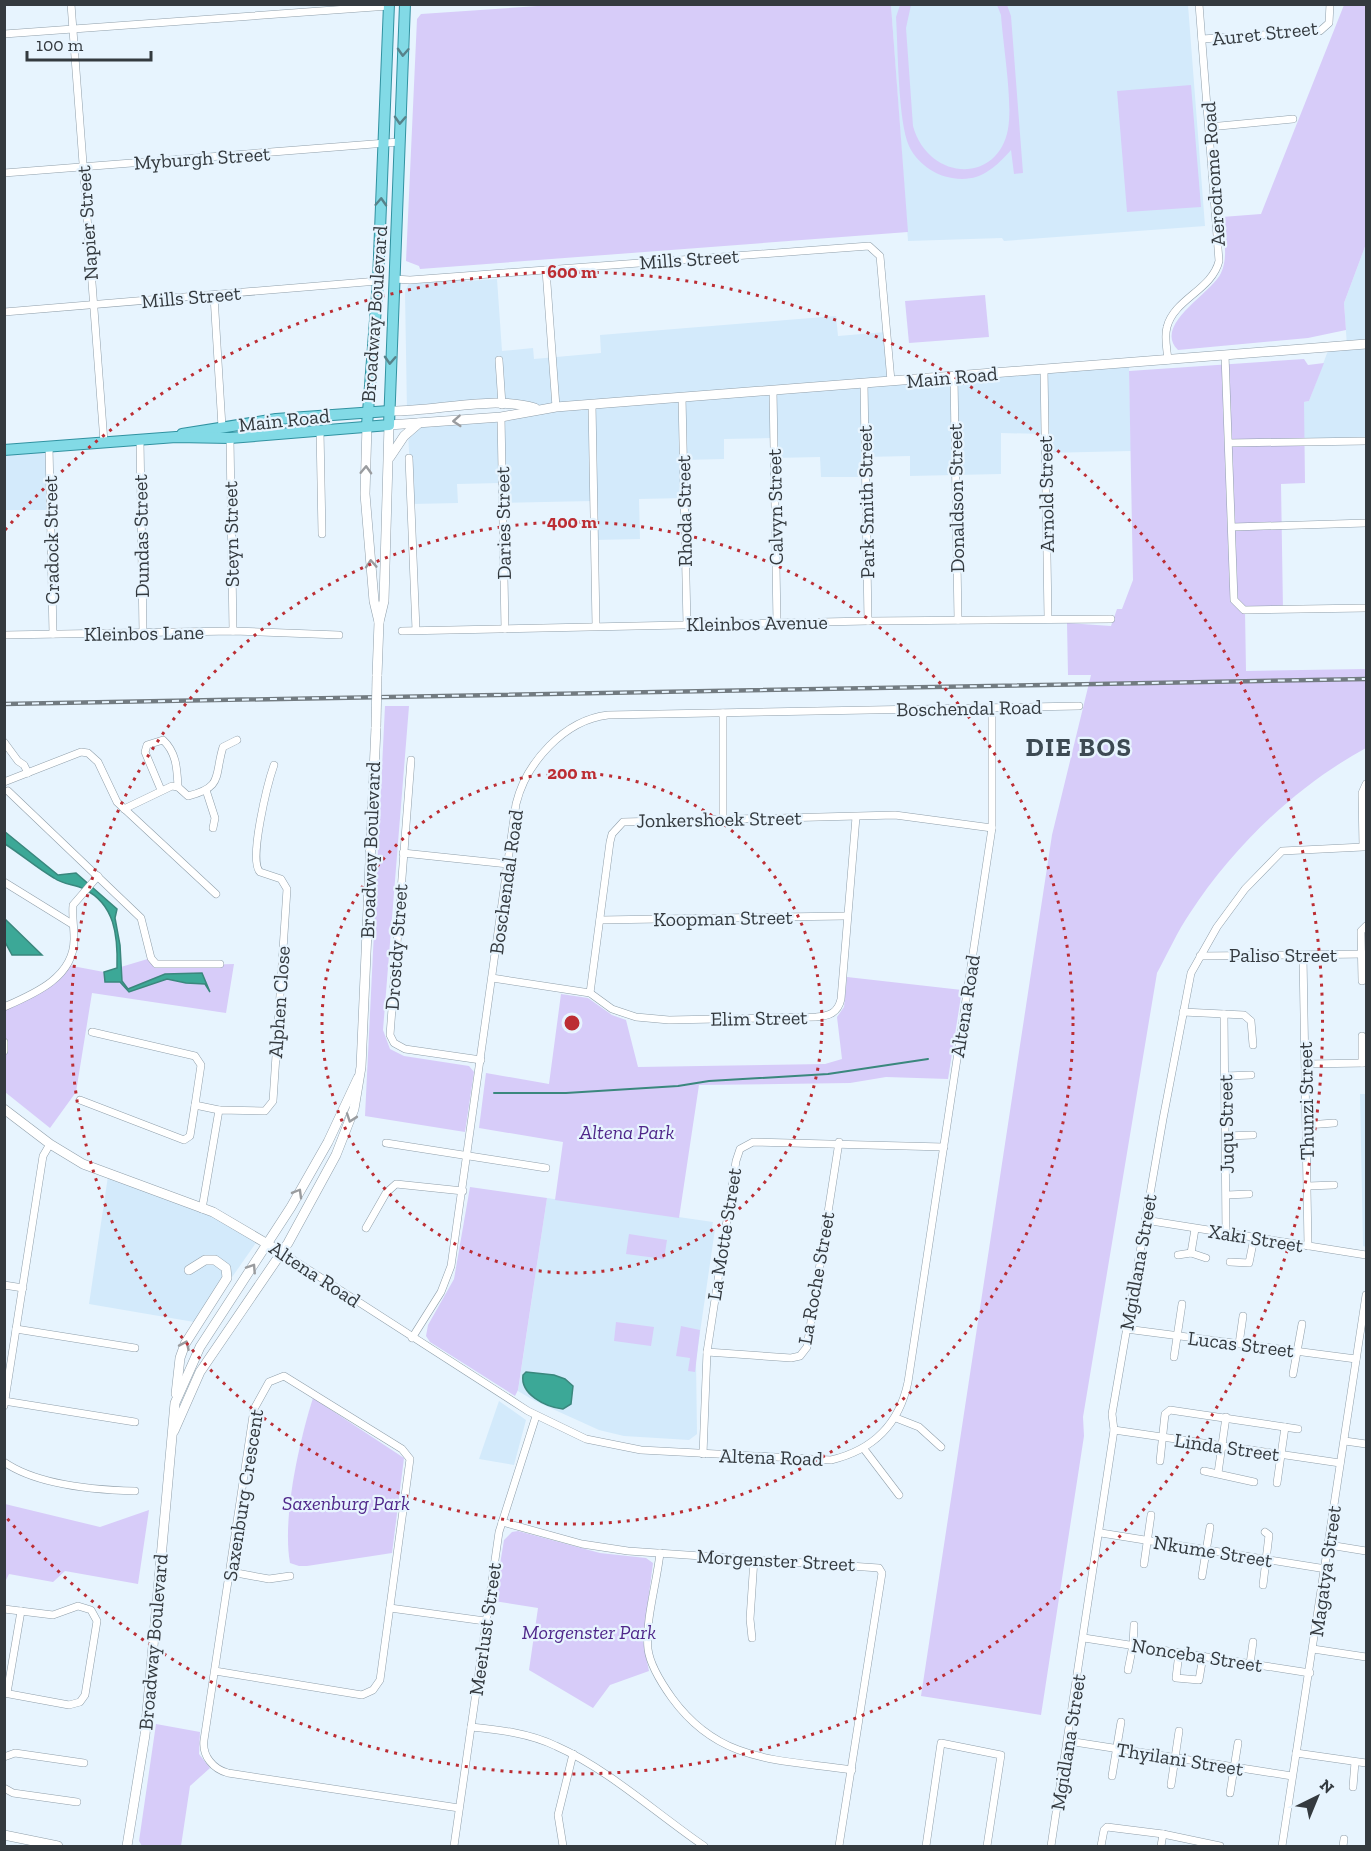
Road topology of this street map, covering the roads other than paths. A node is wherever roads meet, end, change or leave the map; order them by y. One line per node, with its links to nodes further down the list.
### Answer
1 (71, 4): 6 (street, Napier Street)
2 (405, 4): 11 (main road, Broadway Boulevard, one-way to 11)
3 (1199, 4): 8 (street, Aerodrome Road)
4 (1330, 4): 8 (street, Auret Street)
5 (389, 5): 6 (street); 12 (main road, Broadway Boulevard)
6 (73, 29): 7 (street); 13 (street, Napier Street)
7 (4, 34)
8 (1202, 39): 10 (street, Aerodrome Road)
9 (1293, 119): 10 (street)
10 (1209, 127): 24 (street, Aerodrome Road)
11 (399, 142): 12 (street, Myburgh Street); 16 (main road, Broadway Boulevard)
12 (384, 143): 13 (street, Myburgh Street); 17 (main road, Broadway Boulevard, one-way to 12)
13 (83, 167): 14 (street, Myburgh Street); 19 (street, Napier Street)
14 (4, 173)
15 (546, 270): 16 (street, Mills Street); 27 (street, Mills Street); 33 (street)
16 (395, 279): 36 (main road, Broadway Boulevard, one-way to 36)
17 (378, 281): 18 (street, Mills Street); 35 (main road, Broadway Boulevard)
18 (214, 296): 19 (street, Mills Street); 41 (street)
19 (94, 304): 20 (street, Mills Street); 47 (street, Napier Street)
20 (4, 312)
21 (1366, 344): 22 (main road, Main Road)
22 (1225, 355): 24 (main road, Main Road); 48 (street)
23 (499, 360): 32 (street)
24 (1167, 360): 25 (main road, Main Road)
25 (1044, 369): 26 (main road, Main Road); 57 (street, Arnold Street)
26 (954, 376): 27 (main road, Main Road); 59 (street, Donaldson Street)
27 (891, 381): 28 (main road, Main Road)
28 (864, 383): 29 (main road, Main Road); 60 (street, Park Smith Street)
29 (772, 390): 30 (main road, Main Road); 62 (street, Calvyn Street)
30 (682, 397): 31 (main road, Main Road); 63 (street, Rhoda Street)
31 (592, 404): 33 (main road, Main Road); 64 (street)
32 (502, 405): 34 (main road, Main Road); 36 (main road, Main Road)
33 (556, 407): 34 (main road, Main Road)
34 (537, 409): 37 (main road, Main Road)
35 (367, 411): 36 (main road, Main Road); 39 (main road, Broadway Boulevard); 41 (main road, Main Road)
36 (389, 411): 40 (main road, Broadway Boulevard)
37 (501, 417): 38 (main road, Main Road, one-way to 38); 65 (street, Daries Street)
38 (419, 423): 40 (main road, Main Road); 51 (main road)
39 (367, 425): 40 (main road, Main Road); 42 (main road, Main Road); 61 (main road, Broadway Boulevard, one-way to 39)
40 (389, 425): 51 (main road, Broadway Boulevard)
41 (222, 426): 43 (main road, Main Road)
42 (320, 430): 44 (main road, Main Road); 55 (street)
43 (176, 437): 44 (main road, Main Road); 45 (main road, Main Road)
44 (230, 438): 67 (street, Steyn Street)
45 (140, 439): 47 (main road, Main Road); 69 (street, Dundas Street)
46 (1366, 441): 48 (street)
47 (104, 442): 49 (main road, Main Road)
48 (1229, 443): 54 (street)
49 (49, 446): 50 (main road, Main Road); 70 (street, Cradock Street)
50 (4, 450)
51 (390, 457): 61 (main road, Broadway Boulevard)
52 (409, 458): 66 (street)
53 (1366, 523): 54 (street)
54 (1233, 527): 56 (street)
55 (322, 534)
56 (1366, 608)
57 (1048, 618): 58 (street, Kleinbos Avenue); 59 (street, Kleinbos Avenue)
58 (1111, 619)
59 (958, 620): 60 (street, Kleinbos Avenue)
60 (868, 621): 62 (street, Kleinbos Avenue)
61 (380, 622): 122 (main road, Broadway Boulevard, bridge)
62 (777, 623): 63 (street, Kleinbos Avenue)
63 (687, 625): 64 (street, Kleinbos Avenue)
64 (596, 626): 65 (street, Kleinbos Avenue)
65 (505, 629): 66 (street, Kleinbos Avenue)
66 (416, 630): 68 (street, Kleinbos Avenue)
67 (233, 631): 69 (street, Kleinbos Lane); 72 (street, Kleinbos Lane)
68 (402, 631)
69 (143, 633): 70 (street, Kleinbos Lane)
70 (53, 634): 71 (street, Kleinbos Lane)
71 (4, 635)
72 (339, 635)
73 (1079, 706): 74 (street, Boschendal Road)
74 (992, 708): 75 (street, Boschendal Road); 91 (street, Altena Road)
75 (723, 713): 89 (street); 94 (street, Boschendal Road)
76 (237, 740): 85 (street)
77 (4, 742): 80 (street)
78 (411, 760): 93 (street, Drostdy Street)
79 (274, 765): 126 (street, Alphen Close)
80 (28, 773): 81 (street); 87 (street)
81 (4, 782)
82 (1366, 784): 92 (street, Mgidlana Street)
83 (178, 788): 84 (street); 84 (street); 85 (street)
84 (161, 790): 87 (street)
85 (206, 790): 90 (street)
86 (8, 791): 95 (street)
87 (124, 809): 97 (street)
88 (856, 816): 89 (street, Jonkershoek Street); 91 (street, Jonkershoek Street); 98 (street, Elim Street)
89 (723, 819): 99 (street, Jonkershoek Street)
90 (213, 828)
91 (992, 828): 134 (street, Altena Road)
92 (1365, 847): 103 (street, Mgidlana Street)
93 (403, 853): 94 (street); 117 (street, Drostdy Street)
94 (508, 864): 106 (street, Boschendal Road)
95 (98, 876): 100 (street); 105 (street)
96 (4, 882): 100 (street)
97 (216, 894)
98 (846, 916): 99 (street, Koopman Street); 108 (street, Elim Street)
99 (600, 920): 108 (street, Jonkershoek Street)
100 (72, 924): 109 (street)
101 (1366, 926): 102 (street)
102 (1364, 954): 104 (street, Paliso Street); 107 (street)
103 (1200, 956): 104 (street, Paliso Street); 110 (street, Mgidlana Street)
104 (1303, 956): 119 (street, Thunzi Street)
105 (220, 964)
106 (492, 978): 108 (street, Elim Street); 117 (street, Boschendal Road)
107 (1362, 981)
108 (590, 993)
109 (4, 1008)
110 (1183, 1012): 111 (street); 143 (street, Mgidlana Street)
111 (1224, 1014): 115 (street); 121 (street, Juqu Street)
112 (92, 1032): 124 (street)
113 (1362, 1036): 118 (street)
114 (4, 1042): 116 (street)
115 (1253, 1045)
116 (4, 1051)
117 (481, 1060): 135 (street, Boschendal Road)
118 (1364, 1063): 119 (street)
119 (1306, 1064): 128 (street, Thunzi Street)
120 (1251, 1075): 121 (street)
121 (1226, 1076): 130 (street, Juqu Street)
122 (358, 1078): 148 (main road, Broadway Boulevard, one-way to 122); 150 (main road, Broadway Boulevard, one-way to 150)
123 (80, 1100): 124 (street)
124 (195, 1104): 126 (street)
125 (4, 1109): 133 (main road, Altena Road)
126 (219, 1110): 142 (street)
127 (1334, 1123): 128 (street)
128 (1307, 1125): 138 (street, Thunzi Street)
129 (1253, 1135): 130 (street)
130 (1227, 1136): 141 (street, Juqu Street)
131 (839, 1142): 134 (street, La Motte Street); 171 (street, La Motte Street); 171 (street, La Roche Street)
132 (386, 1143): 135 (street)
133 (50, 1144): 142 (main road, Altena Road); 158 (street)
134 (944, 1147): 179 (street, Altena Road)
135 (468, 1156): 136 (street); 139 (street, Boschendal Road)
136 (546, 1168)
137 (1334, 1185): 138 (street)
138 (1308, 1186): 149 (street, Thunzi Street)
139 (463, 1191): 144 (street); 167 (street, Boschendal Road)
140 (1249, 1194): 141 (street)
141 (1227, 1195): 146 (street, Juqu Street)
142 (202, 1209): 148 (main road, Altena Road)
143 (1145, 1220): 145 (street, Xaki Street); 164 (street, Mgidlana Street)
144 (366, 1228)
145 (1195, 1229): 146 (street, Xaki Street); 151 (street)
146 (1226, 1234): 147 (street, Xaki Street)
147 (1254, 1238): 149 (street, Xaki Street); 155 (street)
148 (268, 1243): 150 (main road, Altena Road); 175 (main road, Broadway Boulevard, one-way to 148)
149 (1308, 1246): 153 (street, Xaki Street)
150 (281, 1252): 167 (street, Altena Road); 184 (main road, Broadway Boulevard)
151 (1191, 1253): 152 (street); 154 (street)
152 (1178, 1255)
153 (1366, 1255)
154 (1206, 1258)
155 (1230, 1262)
156 (189, 1270): 175 (main road, one-way to 156)
157 (4, 1285): 158 (street)
158 (23, 1288): 163 (street)
159 (1366, 1295): 166 (street, Magatya Street)
160 (1182, 1304): 165 (street)
161 (1244, 1316): 168 (street)
162 (1302, 1324): 170 (street)
163 (16, 1329): 169 (street); 176 (street)
164 (1126, 1329): 165 (street, Lucas Street); 183 (street, Mgidlana Street)
165 (1177, 1335): 168 (street, Lucas Street); 172 (street)
166 (1364, 1337): 173 (street, Magatya Street)
167 (412, 1338): 177 (street, Altena Road)
168 (1239, 1344): 170 (street, Lucas Street)
169 (135, 1348)
170 (1298, 1351): 173 (street, Lucas Street); 174 (street)
171 (707, 1352): 191 (street, La Motte Street)
172 (1174, 1357)
173 (1356, 1359): 186 (street, Magatya Street)
174 (1293, 1374)
175 (175, 1402): 184 (main road, Broadway Boulevard)
176 (5, 1403): 180 (street)
177 (536, 1416): 191 (street, Altena Road); 203 (street, Meerlust Street)
178 (1226, 1417): 181 (street); 185 (street); 188 (street)
179 (896, 1418): 189 (street); 190 (street, Altena Road)
180 (135, 1422)
181 (1285, 1427): 182 (street); 192 (street)
182 (1298, 1429)
183 (1114, 1430): 185 (street, Linda Street); 206 (street, Mgidlana Street)
184 (172, 1436): 264 (main road, Broadway Boulevard)
185 (1163, 1437): 188 (street, Linda Street); 193 (street)
186 (1345, 1441): 187 (street); 195 (street, Magatya Street)
187 (1366, 1444)
188 (1222, 1446): 192 (street, Linda Street); 197 (street)
189 (941, 1447)
190 (864, 1449): 191 (street, Altena Road); 201 (street)
191 (703, 1454)
192 (1281, 1455): 195 (street, Linda Street); 199 (street)
193 (1160, 1461)
194 (4, 1462): 200 (street)
195 (1340, 1463): 208 (street, Magatya Street)
196 (1204, 1472): 197 (street)
197 (1218, 1473): 198 (street)
198 (1254, 1482)
199 (1277, 1483)
200 (135, 1491)
201 (898, 1495)
202 (1151, 1515): 207 (street)
203 (502, 1522): 211 (street, Morgenster Street); 223 (street, Meerlust Street)
204 (1210, 1527): 209 (street)
205 (1265, 1532): 213 (street)
206 (1101, 1533): 207 (street, Nkume Street); 226 (street, Mgidlana Street)
207 (1148, 1540): 209 (street, Nkume Street); 214 (street)
208 (1329, 1545): 210 (street); 215 (street, Magatya Street)
209 (1207, 1550): 213 (street, Nkume Street); 218 (street)
210 (1366, 1551)
211 (660, 1553): 212 (street, Morgenster Street); 252 (street)
212 (754, 1559): 225 (street); 252 (street, Morgenster Street)
213 (1267, 1559): 215 (street, Nkume Street); 219 (street)
214 (1144, 1564)
215 (1326, 1569): 229 (street, Magatya Street)
216 (231, 1572): 217 (street); 220 (street, Saxenburg Crescent); 235 (street, Saxenburg Crescent)
217 (290, 1576)
218 (1202, 1576)
219 (1263, 1585)
220 (390, 1608): 223 (street); 235 (street, Saxenburg Crescent)
221 (4, 1609): 222 (street)
222 (21, 1611): 237 (street); 237 (street)
223 (485, 1622): 239 (street, Meerlust Street)
224 (1134, 1625): 228 (street)
225 (752, 1638)
226 (1084, 1638): 228 (street, Nonceba Street); 241 (street, Mgidlana Street)
227 (1253, 1642): 233 (street)
228 (1133, 1646): 230 (street, Nonceba Street); 234 (street)
229 (1313, 1649): 232 (street); 236 (street, Magatya Street)
230 (1179, 1653): 231 (street, Nonceba Street); 231 (street)
231 (1203, 1656): 233 (street, Nonceba Street)
232 (1366, 1657)
233 (1250, 1664): 236 (street, Nonceba Street)
234 (1128, 1670)
235 (215, 1671): 260 (street, Saxenburg Crescent)
236 (1310, 1673): 244 (street, Magatya Street)
237 (6, 1693)
238 (1121, 1722): 243 (street)
239 (471, 1727): 245 (street); 260 (street, Meerlust Street)
240 (1179, 1731): 247 (street)
241 (1068, 1741): 243 (street, Thyilani Street); 271 (street, Mgidlana Street)
242 (1238, 1743): 251 (street)
243 (1117, 1749): 247 (street, Thyilani Street); 253 (street)
244 (1296, 1753): 248 (street); 254 (street, Magatya Street)
245 (573, 1754): 266 (street); 267 (street)
246 (4, 1757): 249 (street)
247 (1175, 1758): 251 (street, Thyilani Street); 255 (street)
248 (1355, 1762): 250 (street); 256 (street)
249 (84, 1763)
250 (1366, 1763)
251 (1234, 1767): 254 (street, Thyilani Street); 258 (street)
252 (852, 1770): 268 (street, Morgenster Street)
253 (1112, 1776)
254 (1292, 1776): 275 (street, Magatya Street)
255 (1171, 1785)
256 (1353, 1787)
257 (4, 1788): 259 (street)
258 (1230, 1793)
259 (77, 1802)
260 (459, 1808): 265 (street, Meerlust Street)
261 (1163, 1834): 272 (street); 273 (street); 274 (street)
262 (4, 1835): 263 (main road)
263 (58, 1846)
264 (127, 1846)
265 (454, 1846)
266 (563, 1846)
267 (704, 1846)
268 (839, 1846)
269 (926, 1846): 270 (street)
270 (987, 1846)
271 (1054, 1846)
272 (1101, 1846)
273 (1161, 1846)
274 (1220, 1846)
275 (1282, 1846)

